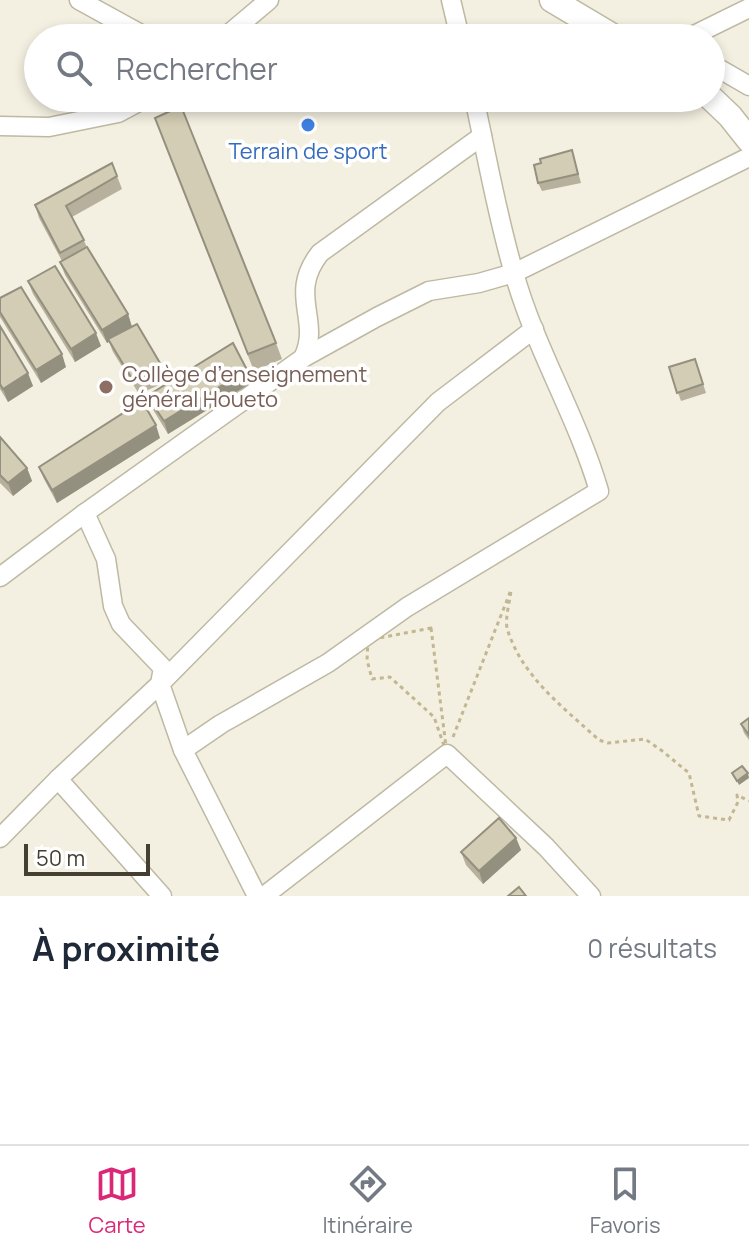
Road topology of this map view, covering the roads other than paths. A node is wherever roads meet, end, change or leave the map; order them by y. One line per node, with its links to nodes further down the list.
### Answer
1 (79, 0): 6 (street)
2 (269, 0): 7 (street)
3 (451, 0): 8 (street)
4 (552, 0): 9 (street)
5 (749, 8): 10 (street)
6 (123, 24)
7 (241, 24)
8 (457, 24)
9 (592, 24)
10 (716, 24)
11 (725, 72): 12 (street)
12 (749, 86)
13 (725, 111): 18 (street)
14 (120, 112): 16 (street)
15 (477, 112): 17 (street)
16 (0, 126)
17 (482, 136): 20 (street); 22 (street)
18 (749, 140)
19 (749, 157): 20 (street)
20 (514, 273): 21 (street); 22 (street)
21 (534, 329): 25 (street); 26 (street)
22 (303, 358): 23 (street)
23 (85, 513): 24 (street); 25 (street)
24 (0, 577)
25 (160, 684): 26 (street); 27 (street)
26 (183, 750): 30 (street)
27 (58, 779): 28 (street); 29 (street)
28 (0, 838)
29 (162, 896)
30 (257, 896)
31 (264, 896): 32 (street)
32 (591, 896)

